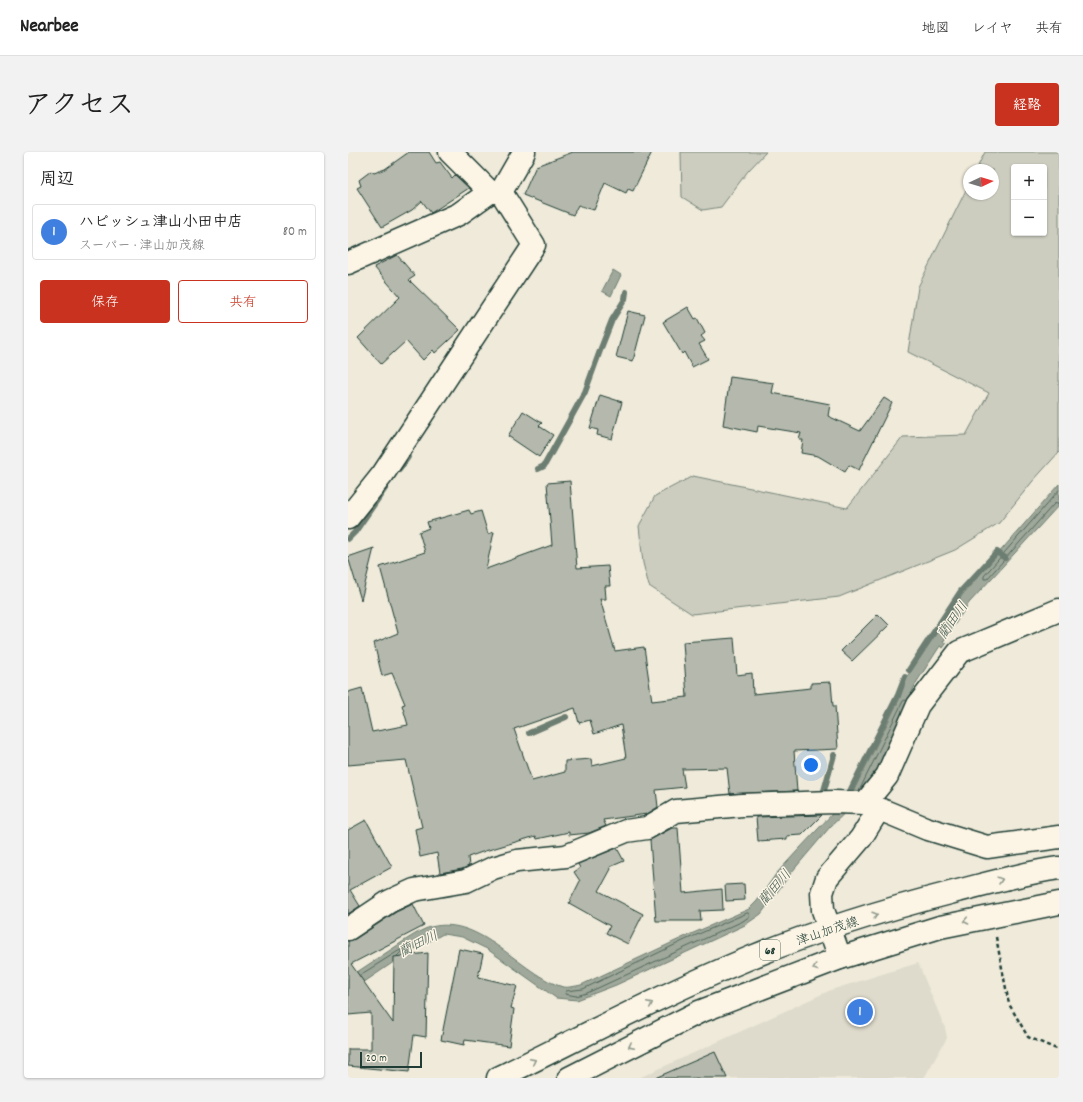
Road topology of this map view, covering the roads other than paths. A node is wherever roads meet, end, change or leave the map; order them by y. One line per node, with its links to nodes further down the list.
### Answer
1 (450, 152): 3 (street)
2 (524, 152): 3 (street)
3 (496, 192): 4 (street); 5 (street)
4 (348, 263)
5 (348, 518)
6 (1059, 610): 7 (street)
7 (872, 806): 8 (street); 11 (street); 12 (street)
8 (1059, 837)
9 (1059, 868): 11 (street, 津山加茂線 / 68, one-way to 9)
10 (1059, 903): 13 (street, 68, one-way to 13)
11 (829, 928): 13 (street); 14 (street, 津山加茂線 / 68, one-way to 11)
12 (348, 929)
13 (840, 958): 15 (street, 68, one-way to 15)
14 (498, 1078)
15 (569, 1078)

